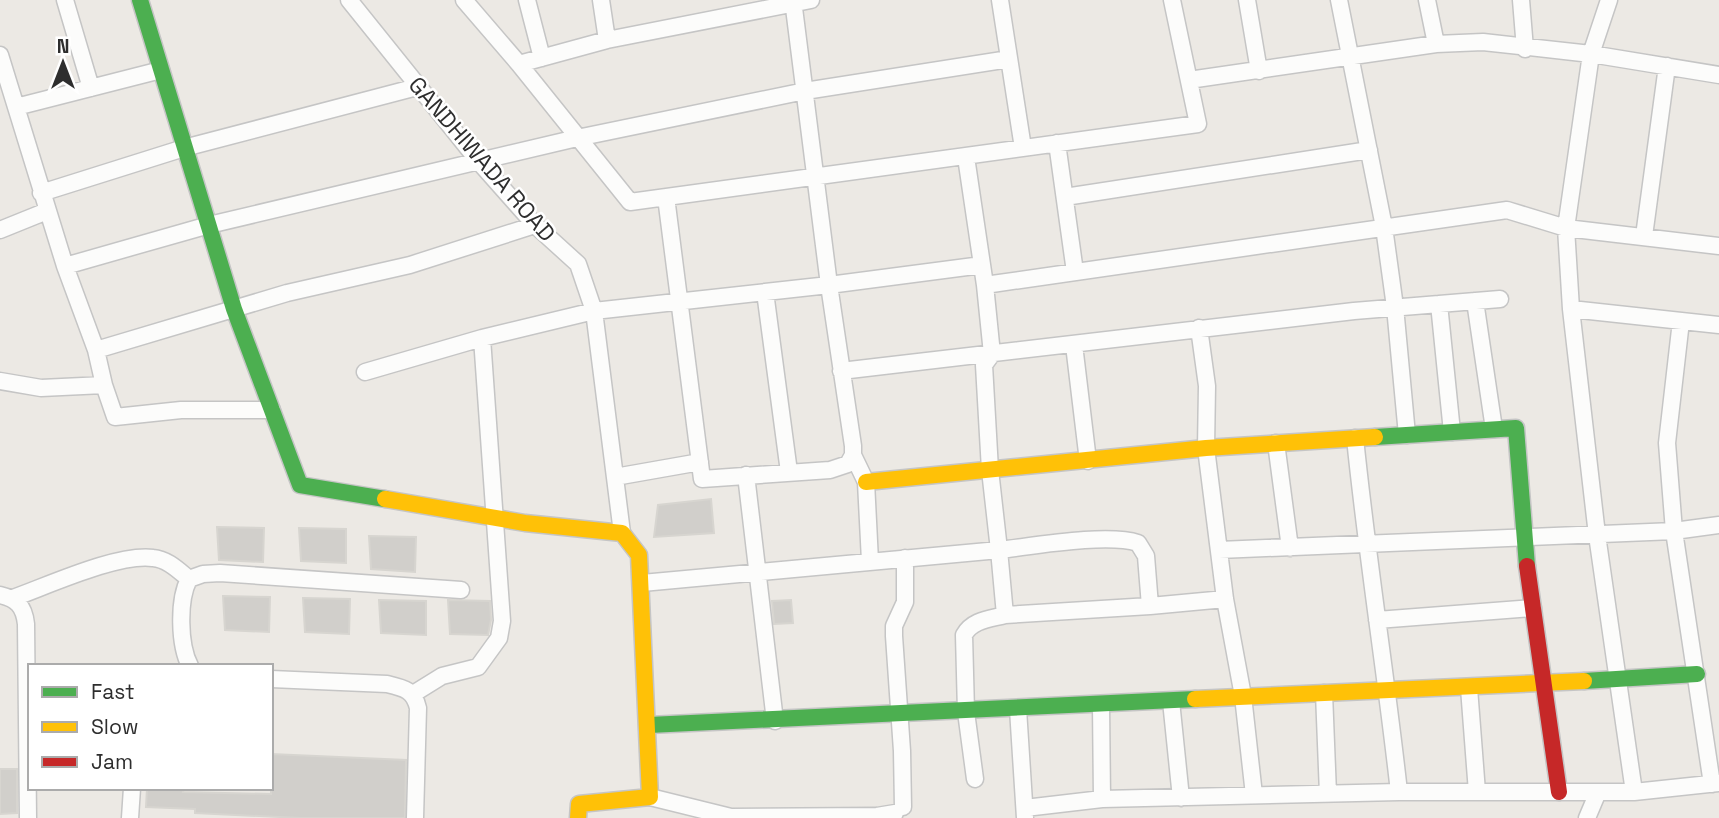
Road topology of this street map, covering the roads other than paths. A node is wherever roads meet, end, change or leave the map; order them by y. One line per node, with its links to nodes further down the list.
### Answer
1 (65, 0): 32 (street)
2 (140, 0): 26 (street)
3 (349, 0): 31 (street, GANDHIWADA ROAD)
4 (464, 0): 24 (street)
5 (527, 0): 22 (street)
6 (601, 0): 16 (street)
7 (811, 0): 15 (street)
8 (1000, 0): 23 (street)
9 (1172, 0): 29 (street)
10 (1247, 0): 27 (street)
11 (1339, 0): 21 (street)
12 (1427, 0): 17 (street)
13 (1521, 0): 18 (street)
14 (1609, 0): 19 (street)
15 (794, 1): 16 (street); 33 (street)
16 (607, 40): 22 (street)
17 (1436, 44): 18 (street); 21 (street)
18 (1525, 48): 19 (street)
19 (1591, 54): 25 (street); 50 (street)
20 (0, 55): 30 (street)
21 (1350, 55): 27 (street); 39 (street)
22 (542, 58): 24 (street)
23 (1009, 60): 33 (street); 38 (street)
24 (519, 64): 35 (street)
25 (1667, 66): 28 (street); 52 (street)
26 (161, 70): 32 (street); 37 (street)
27 (1259, 71): 29 (street)
28 (1719, 75)
29 (1189, 80): 36 (street)
30 (5, 87): 34 (street)
31 (417, 87): 37 (street); 41 (street, GANDHIWADA ROAD)
32 (90, 88): 34 (street)
33 (805, 91): 35 (street); 42 (street)
34 (16, 107): 43 (street)
35 (577, 138): 41 (street); 44 (street)
36 (1058, 144): 38 (street); 45 (street)
37 (184, 148): 43 (street); 47 (street)
38 (1023, 148): 40 (street)
39 (1369, 150): 45 (street); 49 (street)
40 (966, 157): 42 (street); 54 (street)
41 (480, 163): 47 (street); 48 (street, GANDHIWADA ROAD)
42 (816, 177): 44 (street); 57 (street)
43 (41, 193): 46 (street)
44 (666, 197): 61 (street)
45 (1065, 197): 56 (street)
46 (47, 211): 51 (street); 55 (street)
47 (209, 225): 55 (street); 65 (street)
48 (536, 225): 65 (street); 67 (street, GANDHIWADA ROAD)
49 (1384, 227): 50 (street); 56 (street); 64 (street)
50 (1566, 228): 52 (street); 66 (street)
51 (0, 230)
52 (1644, 236): 53 (street)
53 (1719, 246)
54 (982, 265): 57 (street); 58 (street)
55 (65, 266): 73 (street)
56 (1075, 272): 58 (street)
57 (829, 285): 59 (street); 75 (street)
58 (985, 285): 74 (street)
59 (765, 292): 61 (street); 90 (street)
60 (1500, 299): 62 (street)
61 (681, 301): 67 (street); 88 (street)
62 (1475, 301): 63 (street); 80 (street)
63 (1439, 304): 64 (street); 81 (street)
64 (1395, 307): 70 (street); 82 (street)
65 (234, 309): 73 (street); 79 (street)
66 (1571, 309): 68 (street); 98 (street)
67 (594, 311): 71 (street); 92 (street, GANDHIWADA ROAD)
68 (1681, 321): 69 (street); 96 (street)
69 (1719, 325)
70 (1199, 328): 72 (street); 85 (street)
71 (482, 338): 76 (street); 94 (street)
72 (1074, 345): 74 (street); 87 (street)
73 (96, 349): 78 (street)
74 (992, 354): 75 (street); 89 (street)
75 (841, 371): 86 (street)
76 (365, 372)
77 (0, 381): 78 (street)
78 (104, 385): 79 (street)
79 (272, 410): 94 (street)
80 (1494, 429): 81 (street); 99 (street)
81 (1452, 432): 82 (street)
82 (1407, 435): 83 (street)
83 (1355, 438): 84 (street); 100 (street)
84 (1276, 443): 85 (street); 101 (street)
85 (1206, 448): 87 (street); 103 (street)
86 (853, 456): 90 (street); 93 (street)
87 (1088, 461): 89 (street)
88 (700, 462): 91 (street); 92 (street)
89 (990, 470): 93 (street); 102 (street)
90 (789, 472): 91 (street)
91 (746, 475): 106 (street)
92 (615, 477): 97 (street, GANDHIWADA ROAD)
93 (866, 482): 105 (street)
94 (495, 517): 97 (street); 124 (street)
95 (1719, 526): 96 (street)
96 (1674, 531): 98 (street); 117 (street)
97 (622, 533): 108 (street)
98 (1597, 535): 99 (street); 119 (street)
99 (1523, 538): 100 (street); 113 (street)
100 (1366, 545): 101 (street); 115 (street)
101 (1290, 548): 103 (street)
102 (999, 550): 104 (street); 112 (street); 114 (street)
103 (1219, 550): 111 (street)
104 (905, 558): 105 (street); 130 (street)
105 (870, 561): 106 (street)
106 (757, 572): 108 (street); 131 (street)
107 (189, 579): 109 (street); 110 (street); 116 (street)
108 (642, 583): 132 (street)
109 (461, 590)
110 (6, 596): 147 (street)
111 (1225, 599): 112 (street); 125 (street)
112 (1150, 606): 114 (street)
113 (1533, 608): 115 (street); 120 (street)
114 (1005, 615): 129 (street)
115 (1377, 620): 122 (street)
116 (189, 664)
117 (1696, 674): 119 (street); 134 (street)
118 (273, 679): 124 (street)
119 (1618, 680): 120 (street); 140 (street)
120 (1544, 684): 121 (street); 138 (street)
121 (1469, 688): 122 (street); 137 (street)
122 (1388, 691): 123 (street); 136 (street)
123 (1324, 693): 125 (street); 141 (street)
124 (413, 694): 149 (street)
125 (1243, 696): 126 (street); 142 (street)
126 (1171, 701): 127 (street); 144 (street)
127 (1101, 705): 128 (street); 145 (street)
128 (1018, 709): 129 (street); 146 (street)
129 (966, 712): 130 (street); 133 (street)
130 (900, 715): 131 (street); 143 (street)
131 (775, 721): 132 (street)
132 (649, 725): 143 (street)
133 (975, 779)
134 (1716, 783): 140 (street)
135 (132, 790): 148 (street)
136 (1399, 792): 137 (street); 141 (street)
137 (1478, 792): 138 (street)
138 (1559, 792): 139 (street)
139 (1598, 792): 140 (street); 151 (street)
140 (1634, 792)
141 (1328, 794): 142 (street)
142 (1254, 795): 144 (street)
143 (650, 797): 150 (street)
144 (1181, 798): 145 (street)
145 (1102, 799): 146 (street)
146 (1025, 813)
147 (28, 818)
148 (130, 818)
149 (415, 818)
150 (578, 818)
151 (1587, 818)

